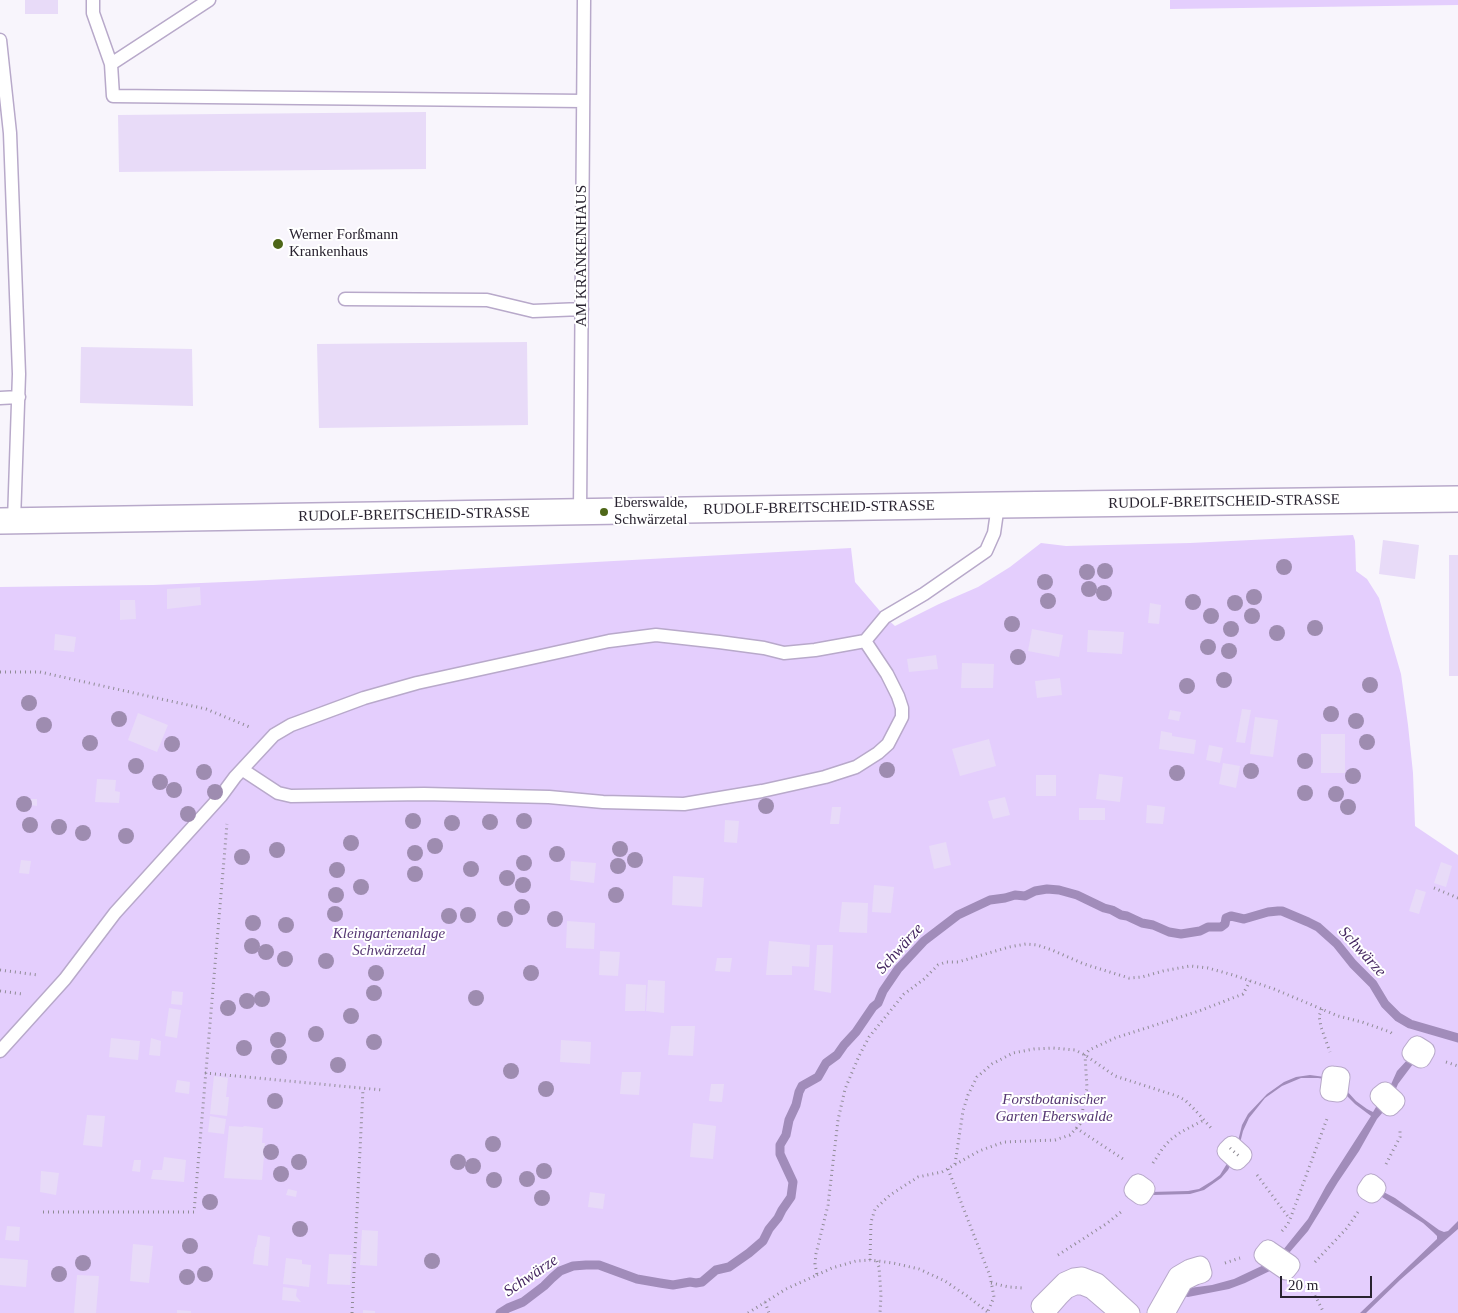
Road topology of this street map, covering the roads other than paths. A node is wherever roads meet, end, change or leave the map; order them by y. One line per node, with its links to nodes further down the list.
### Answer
1 (92, 0): 6 (lane)
2 (209, 0): 6 (lane)
3 (584, 0): 7 (lane, AM KRANKENHAUS)
4 (0, 40): 5 (lane)
5 (1, 57): 10 (lane)
6 (111, 64): 7 (lane)
7 (583, 101): 9 (lane, AM KRANKENHAUS)
8 (345, 299): 9 (lane)
9 (582, 309): 14 (lane, AM KRANKENHAUS)
10 (18, 397): 11 (lane); 15 (lane)
11 (0, 398)
12 (1458, 499): 13 (street, RUDOLF-BREITSCHEID-STRASSE)
13 (998, 505): 14 (street, RUDOLF-BREITSCHEID-STRASSE); 16 (lane)
14 (580, 512): 15 (street, RUDOLF-BREITSCHEID-STRASSE)
15 (7, 521)
16 (865, 641): 17 (lane); 17 (lane)
17 (243, 770): 18 (lane)
18 (0, 1051)
19 (1120, 1313): 20 (street)
20 (1130, 1313)
21 (1157, 1313): 22 (street)
22 (1164, 1313)

